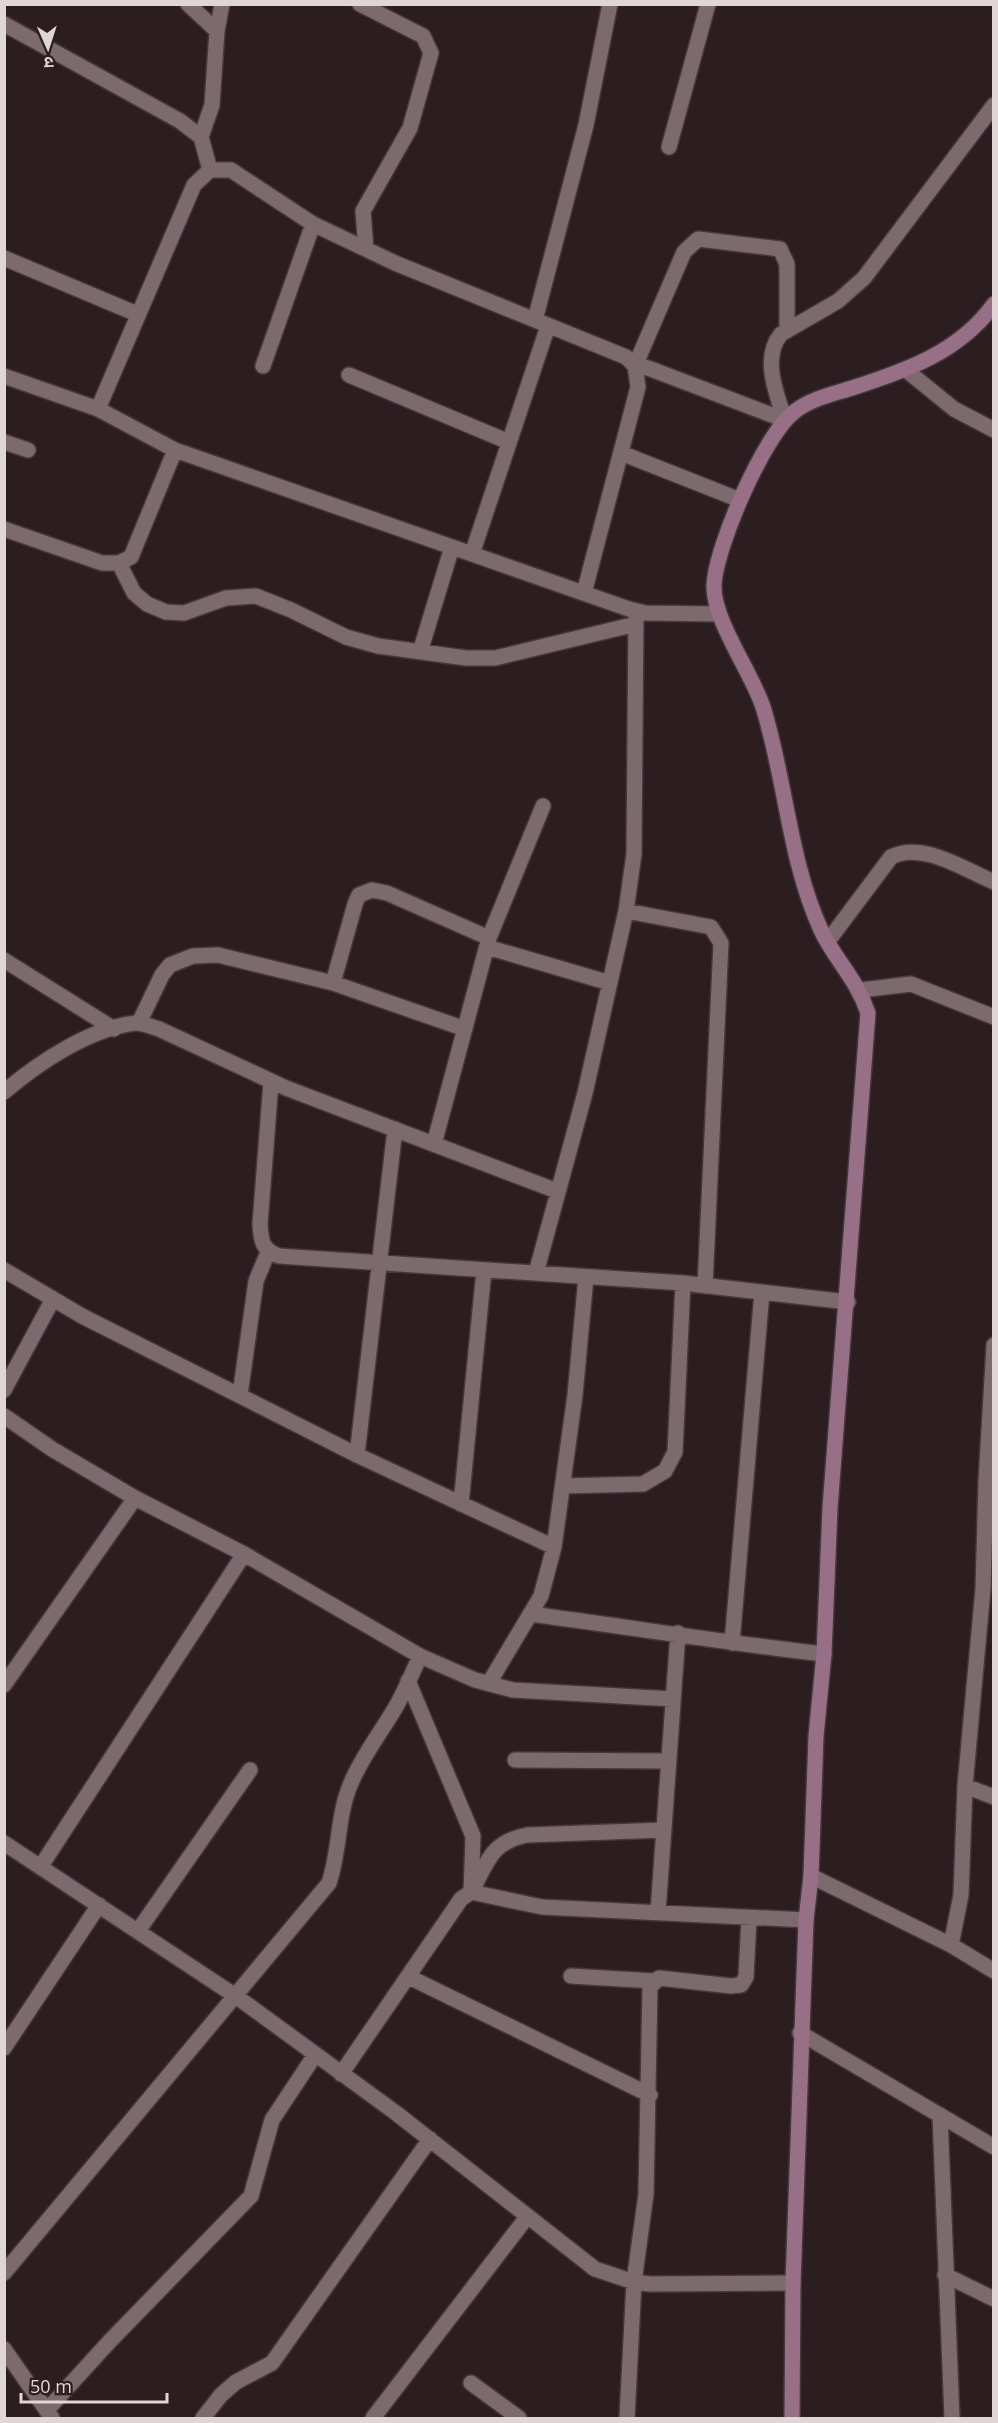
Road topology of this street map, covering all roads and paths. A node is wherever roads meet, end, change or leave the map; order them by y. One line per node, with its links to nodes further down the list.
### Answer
1 (188, 4): 7 (street)
2 (222, 4): 7 (street)
3 (360, 4): 13 (street)
4 (610, 4): 17 (street)
5 (708, 4): 10 (street)
6 (4, 24): 9 (street)
7 (217, 31): 9 (street)
8 (993, 105): 18 (street)
9 (201, 137): 11 (street)
10 (669, 147)
11 (210, 170): 12 (street); 16 (street)
12 (313, 224): 13 (street); 19 (street)
13 (366, 249): 17 (street)
14 (4, 258): 16 (street)
15 (993, 304): 21 (street)
16 (137, 314): 24 (street)
17 (542, 323): 20 (street); 28 (street)
18 (787, 330): 20 (street); 25 (street)
19 (263, 366)
20 (635, 366): 25 (street); 31 (street)
21 (906, 370): 25 (street); 26 (street)
22 (349, 375): 28 (street)
23 (4, 376): 24 (street)
24 (98, 409): 30 (street)
25 (785, 420): 32 (street)
26 (993, 430)
27 (4, 442): 29 (street)
28 (509, 442): 35 (street)
29 (28, 450)
30 (175, 450): 34 (street); 36 (street)
31 (621, 453): 32 (street); 37 (street)
32 (740, 500): 38 (street)
33 (4, 529): 36 (street)
34 (452, 547): 35 (street); 40 (street)
35 (472, 554): 37 (street)
36 (119, 563): 40 (street)
37 (584, 593): 39 (street)
38 (719, 614): 39 (street); 44 (street)
39 (636, 618): 40 (street); 43 (street)
40 (420, 652)
41 (543, 806): 45 (street)
42 (993, 882): 44 (street)
43 (626, 911): 48 (street); 66 (street)
44 (828, 941): 49 (street)
45 (488, 943): 47 (street); 48 (street); 53 (street)
46 (4, 960): 52 (street)
47 (333, 983): 51 (street); 53 (street)
48 (610, 983): 58 (street)
49 (861, 990): 50 (street); 69 (street)
50 (993, 1017)
51 (139, 1023): 52 (street); 54 (street)
52 (114, 1029): 55 (street)
53 (465, 1029): 57 (street)
54 (271, 1082): 56 (street); 59 (street)
55 (4, 1092)
56 (394, 1129): 57 (street); 60 (street)
57 (434, 1144): 58 (street)
58 (557, 1191): 63 (street)
59 (268, 1252): 60 (street); 72 (street)
60 (380, 1263): 62 (street); 75 (street)
61 (4, 1270): 68 (street)
62 (484, 1270): 63 (street); 78 (street)
63 (536, 1273): 64 (street)
64 (586, 1277): 65 (street); 76 (street)
65 (684, 1283): 66 (street); 76 (street)
66 (705, 1286): 67 (street)
67 (762, 1292): 69 (street); 84 (street)
68 (53, 1299): 71 (street); 72 (street)
69 (848, 1302): 85 (street)
70 (993, 1345): 74 (street)
71 (4, 1390)
72 (240, 1395): 75 (street)
73 (4, 1416): 77 (street)
74 (991, 1420): 81 (street)
75 (357, 1455): 78 (street)
76 (563, 1486): 79 (street)
77 (135, 1498): 80 (street); 89 (street)
78 (461, 1504): 79 (street)
79 (554, 1547): 82 (street)
80 (244, 1554): 86 (street); 98 (street)
81 (988, 1593): 94 (street)
82 (530, 1614): 83 (street); 88 (street)
83 (678, 1633): 84 (street); 90 (street)
84 (732, 1643): 85 (street)
85 (824, 1654): 99 (street)
86 (420, 1656): 87 (street); 88 (street)
87 (408, 1682): 100 (street); 111 (street)
88 (489, 1683): 90 (street)
89 (4, 1686)
90 (673, 1699): 92 (street)
91 (515, 1760): 92 (street)
92 (669, 1761): 96 (street)
93 (250, 1770): 105 (street)
94 (965, 1786): 95 (street); 106 (street)
95 (993, 1797)
96 (664, 1830): 100 (street); 102 (street)
97 (4, 1843): 98 (street)
98 (41, 1866): 101 (street)
99 (811, 1876): 104 (street); 106 (street)
100 (471, 1892): 102 (street); 109 (street)
101 (99, 1905): 105 (street); 113 (street)
102 (658, 1912): 103 (street)
103 (749, 1918): 104 (street); 110 (street)
104 (806, 1920): 112 (street)
105 (138, 1931): 111 (street)
106 (951, 1945): 107 (street)
107 (993, 1971)
108 (572, 1976): 110 (street)
109 (409, 1977): 115 (street); 116 (street)
110 (654, 1981): 116 (street)
111 (237, 1997): 114 (street); 121 (street)
112 (800, 2033): 117 (street); 124 (street)
113 (4, 2048)
114 (315, 2055): 115 (street); 128 (street)
115 (341, 2074): 118 (street)
116 (650, 2095): 123 (street)
117 (940, 2115): 119 (street); 122 (street)
118 (430, 2139): 120 (street); 129 (street)
119 (993, 2147)
120 (527, 2217): 123 (street); 130 (street)
121 (4, 2273)
122 (945, 2275): 125 (street); 134 (street)
123 (634, 2282): 124 (street); 132 (street)
124 (794, 2283): 133 (street)
125 (993, 2299)
126 (4, 2349): 128 (street)
127 (471, 2384): 131 (street)
128 (49, 2414)
129 (203, 2418)
130 (373, 2418)
131 (519, 2418)
132 (627, 2418)
133 (792, 2418)
134 (952, 2418)

